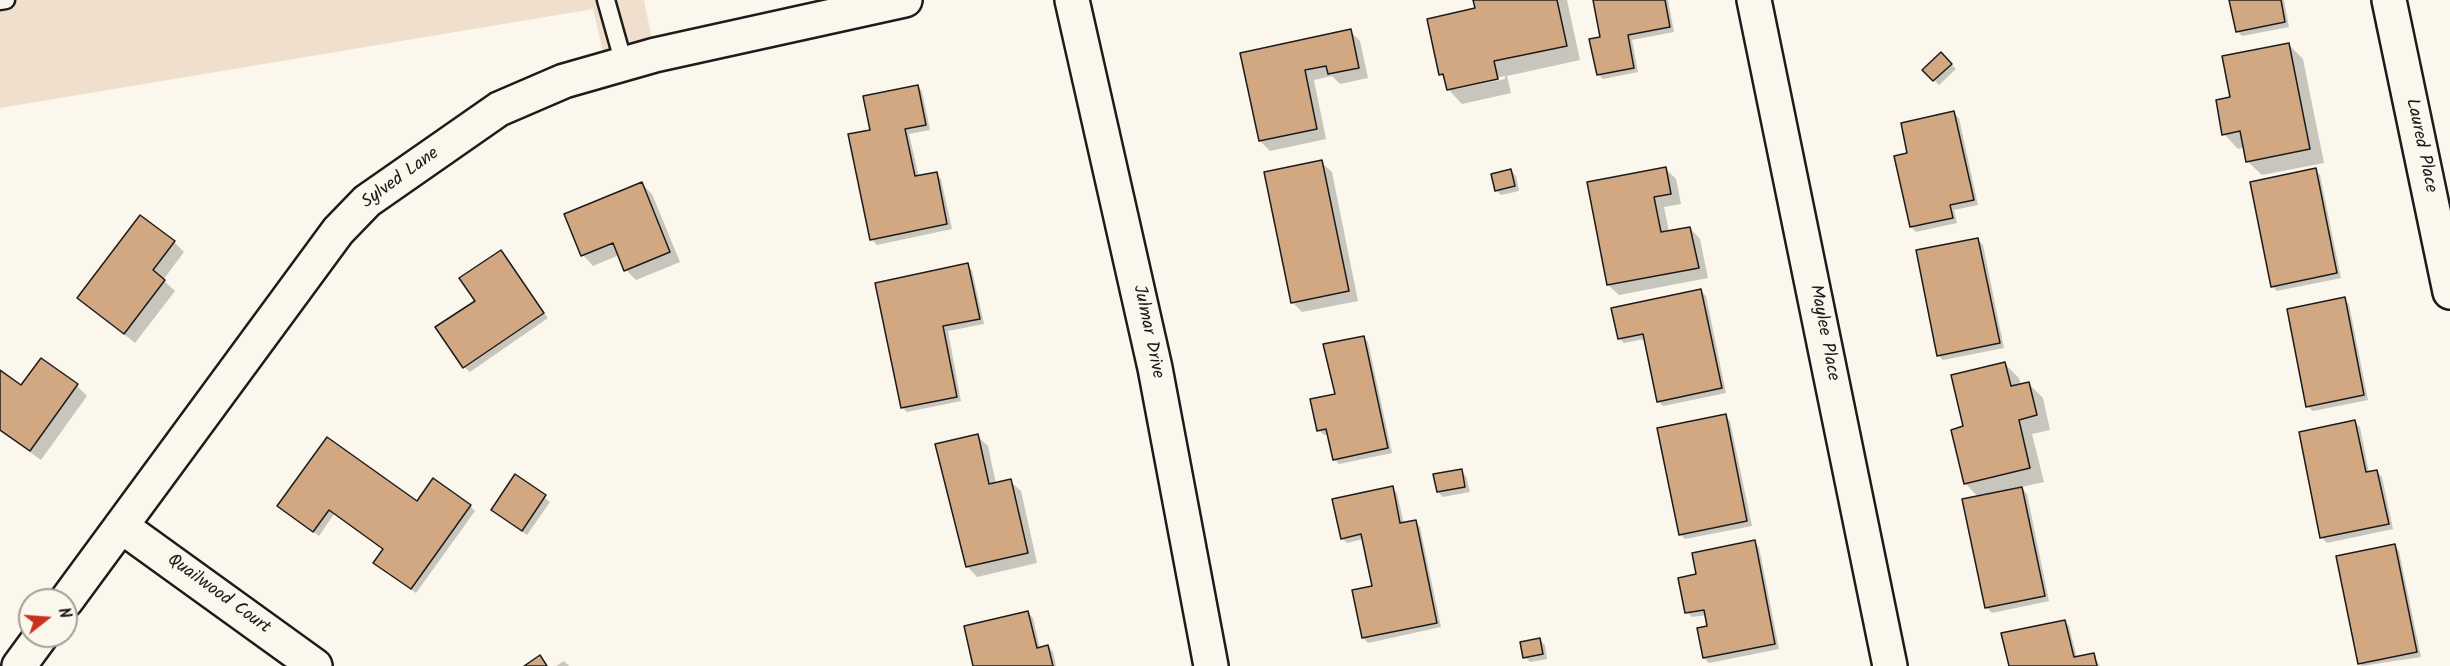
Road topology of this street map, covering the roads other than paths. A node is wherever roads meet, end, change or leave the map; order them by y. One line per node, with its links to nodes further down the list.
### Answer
1 (6, 0): 7 (lane)
2 (606, 0): 8 (lane)
3 (904, 0): 8 (street, Sylved Lane)
4 (1072, 0): 15 (street, Julmar Drive)
5 (1754, 0): 16 (street, Maylee Place)
6 (2389, 0): 9 (street, Laured Place)
7 (0, 1)
8 (624, 63): 10 (street, Sylved Lane)
9 (2450, 292)
10 (121, 526): 11 (street, Sylved Lane); 14 (street, Quailwood Court)
11 (76, 588)
12 (32, 648): 13 (street)
13 (19, 666)
14 (315, 666)
15 (1211, 666)
16 (1890, 666)

